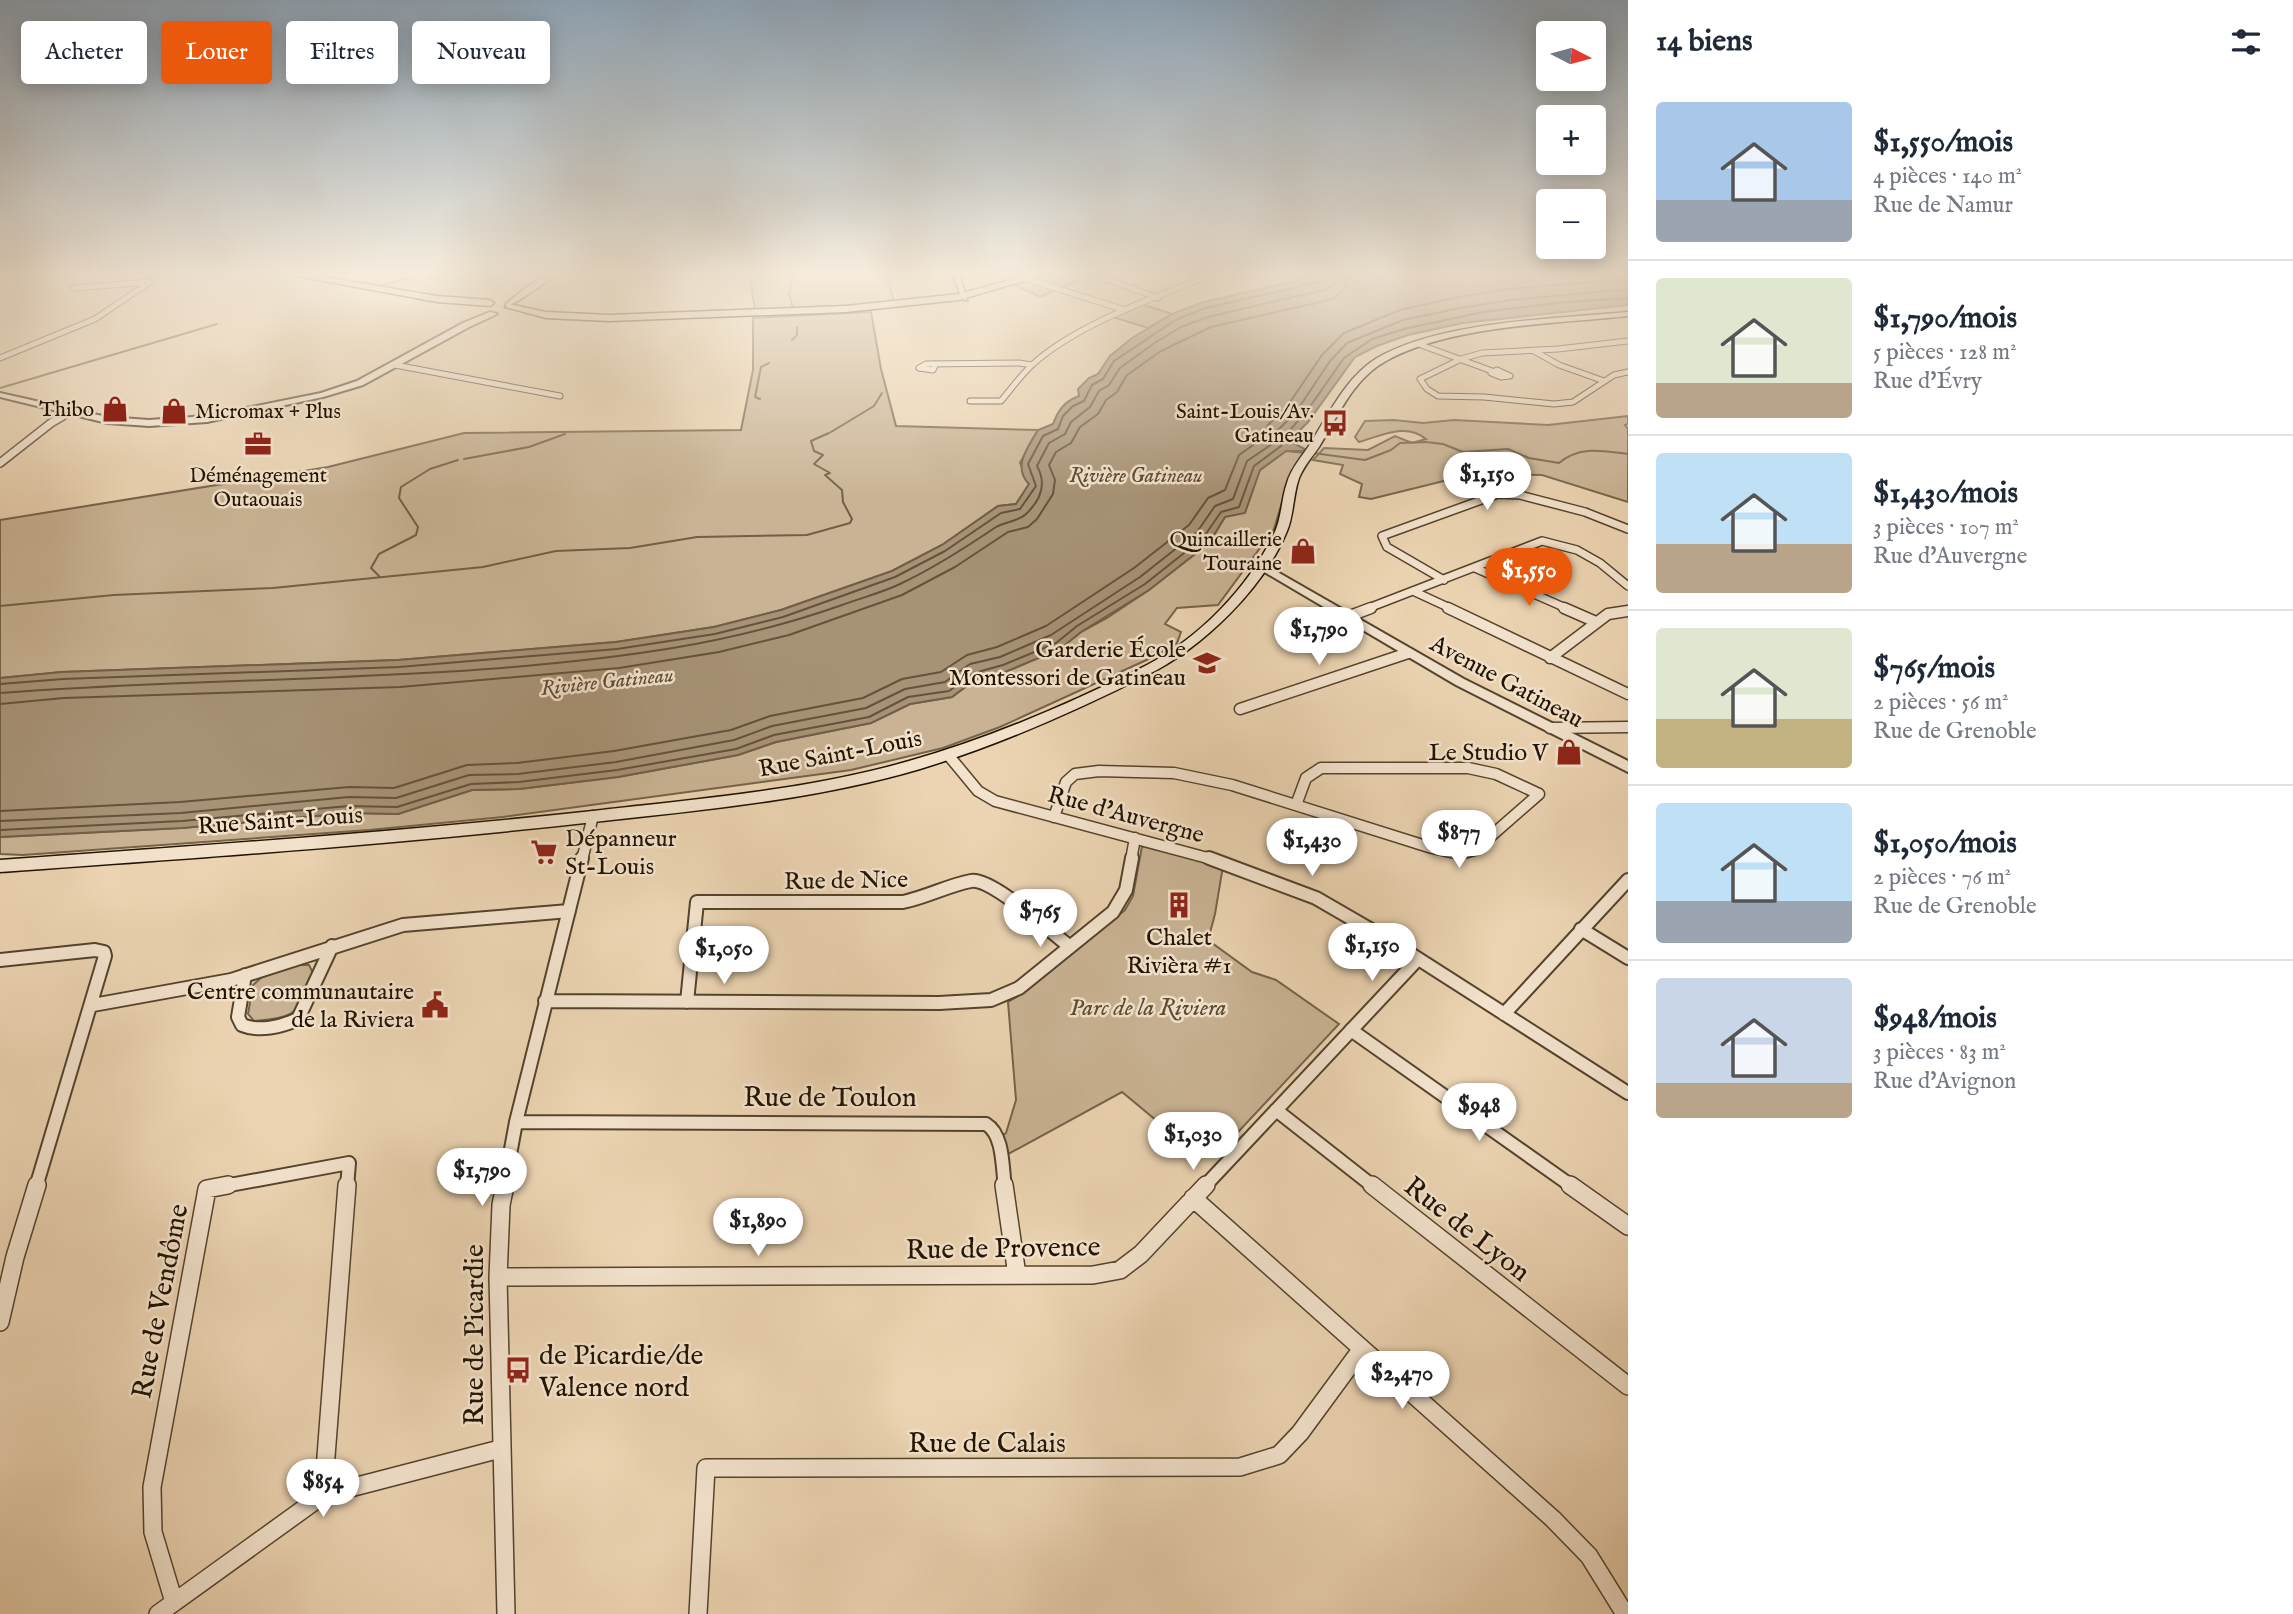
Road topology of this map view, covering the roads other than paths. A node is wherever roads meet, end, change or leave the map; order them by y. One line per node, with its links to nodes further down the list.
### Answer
1 (30, 346): 8 (street)
2 (428, 346): 11 (street)
3 (1056, 346): 12 (street)
4 (1417, 346): 22 (main road, Rue Saint-Louis)
5 (1425, 346): 9 (street)
6 (1582, 346): 7 (street)
7 (1532, 350): 9 (street); 15 (street)
8 (0, 358)
9 (1461, 359): 13 (street); 15 (street)
10 (936, 363): 12 (street)
11 (395, 365): 17 (street); 19 (street)
12 (1032, 365): 18 (street)
13 (1492, 371)
14 (1628, 372): 15 (street)
15 (1604, 381)
16 (0, 395): 19 (street)
17 (560, 396)
18 (970, 401)
19 (72, 412): 20 (street)
20 (0, 463)
21 (1628, 529): 24 (street)
22 (1260, 565): 28 (street, Avenue Gatineau); 36 (main road, Rue Saint-Louis)
23 (1475, 568): 24 (street); 25 (street); 29 (street)
24 (1444, 580): 26 (street)
25 (1628, 586)
26 (1413, 591): 28 (street); 31 (street)
27 (1628, 611): 29 (street)
28 (1347, 617): 30 (street, Avenue Gatineau)
29 (1596, 622): 31 (street)
30 (1408, 653): 33 (street); 35 (street, Avenue Gatineau)
31 (1550, 658): 32 (street)
32 (1628, 694)
33 (1240, 709)
34 (1628, 727): 35 (street)
35 (1550, 728): 37 (street, Avenue Gatineau)
36 (949, 756): 39 (main road, Rue Saint-Louis); 40 (street, Rue d'Auvergne)
37 (1628, 767)
38 (1296, 805): 38 (street); 40 (street)
39 (593, 816): 42 (main road, Rue Saint-Louis); 44 (street, Rue de Picardie)
40 (1054, 817): 41 (street, Rue d'Auvergne)
41 (1135, 838): 47 (street); 49 (street, Rue d'Auvergne)
42 (0, 866)
43 (1628, 880): 45 (street)
44 (569, 911): 46 (street); 52 (street, Rue de Picardie)
45 (1581, 929): 48 (street); 55 (street)
46 (332, 946): 51 (street); 51 (street)
47 (1069, 946): 53 (street); 53 (street, Rue de Nice)
48 (1628, 958)
49 (1418, 959): 55 (street, Rue d'Auvergne); 56 (street, Rue de Provence)
50 (0, 960): 54 (street)
51 (245, 975): 54 (street)
52 (545, 1001): 53 (street); 59 (street, Rue de Picardie)
53 (687, 1002)
54 (93, 1005): 64 (street)
55 (1504, 1014): 57 (street, Rue d'Auvergne)
56 (1351, 1030): 58 (street, Rue de Provence); 61 (street)
57 (1628, 1093)
58 (1276, 1110): 60 (street, Rue de Provence); 66 (street, Rue de Lyon)
59 (516, 1122): 62 (street, Rue de Toulon); 63 (street, Rue de Picardie)
60 (1194, 1198): 62 (street, Rue de Provence); 65 (street)
61 (1628, 1226)
62 (1017, 1275): 63 (street, Rue de Provence)
63 (498, 1277): 67 (street, Rue de Picardie)
64 (0, 1322)
65 (1361, 1350): 72 (street, Rue de Calais); 73 (street)
66 (1628, 1386)
67 (500, 1449): 68 (street); 71 (street, Rue de Picardie)
68 (323, 1495): 69 (street); 69 (street, Rue de Vendôme)
69 (174, 1602): 70 (street)
70 (158, 1614)
71 (506, 1614)
72 (698, 1614)
73 (1625, 1614)

